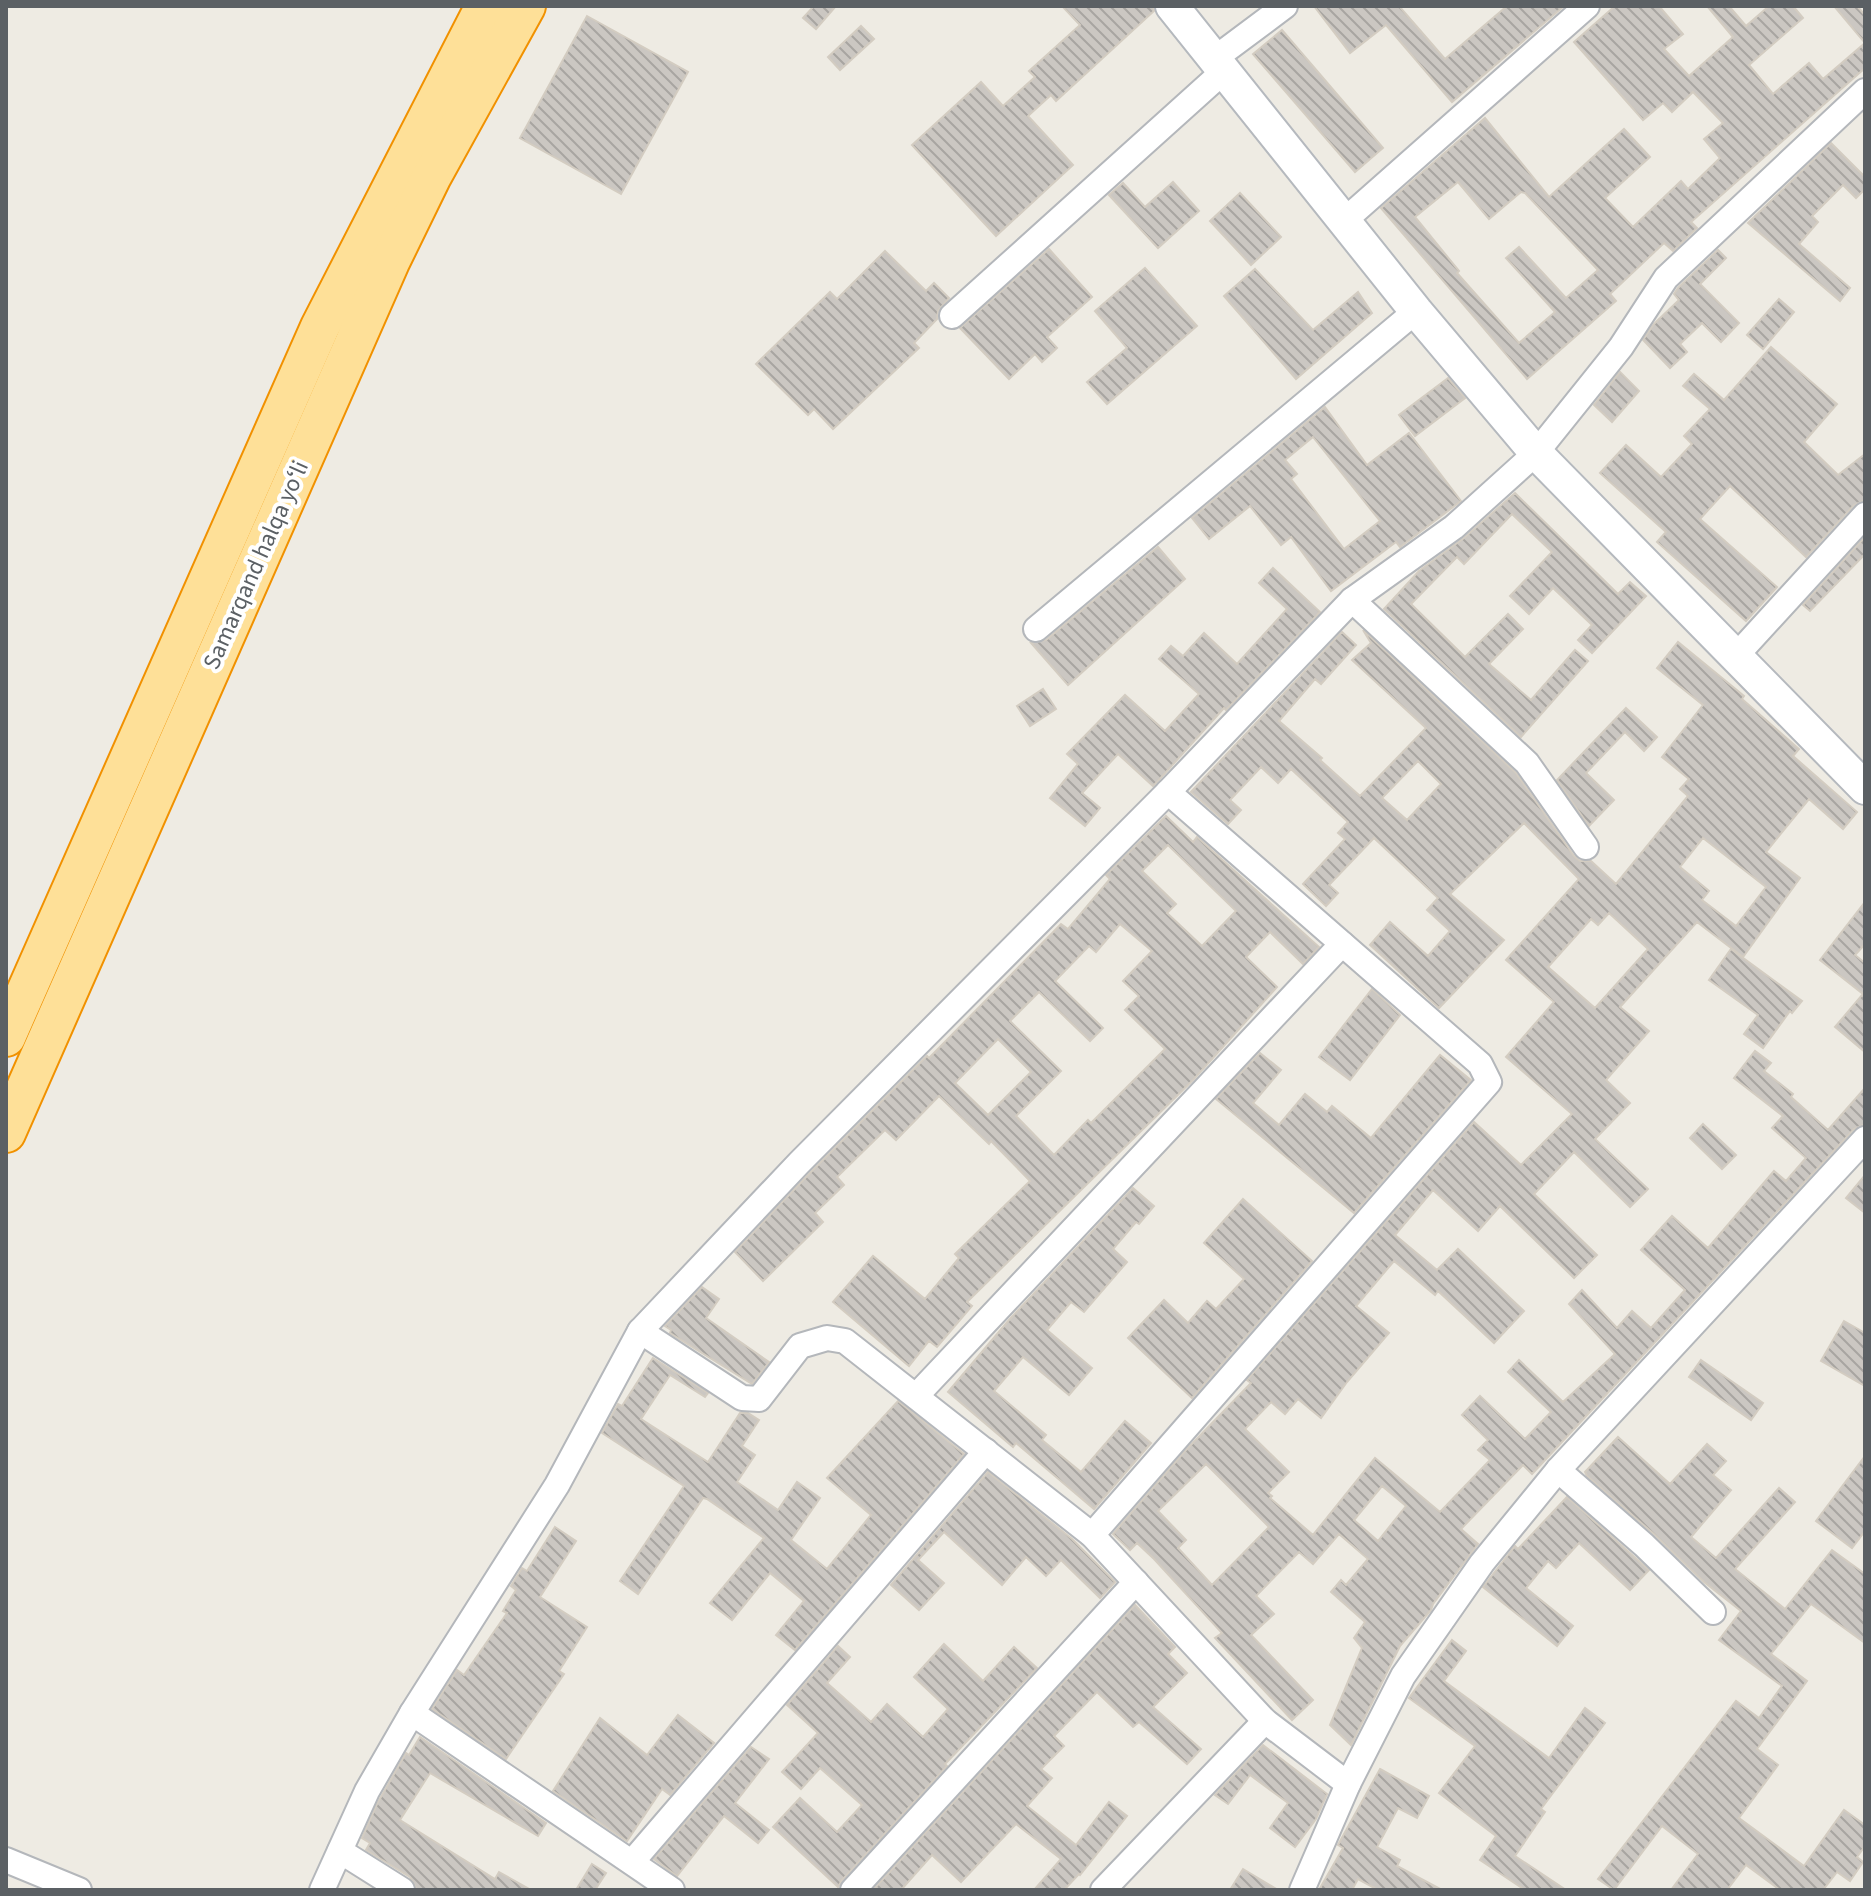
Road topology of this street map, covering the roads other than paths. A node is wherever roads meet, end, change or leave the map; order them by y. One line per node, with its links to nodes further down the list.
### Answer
1 (485, 6): 20 (highway, Samarqand halqa yoʻli)
2 (526, 6): 21 (highway, Samarqand halqa yoʻli)
3 (1172, 6): 6 (main road)
4 (1285, 6): 6 (street)
5 (1587, 6): 8 (street)
6 (1219, 65): 8 (main road); 10 (street)
7 (1865, 91): 11 (street)
8 (1345, 220): 9 (main road)
9 (1416, 311): 11 (main road); 14 (street)
10 (952, 316)
11 (1536, 453): 13 (street); 15 (main road)
12 (1865, 515): 15 (street)
13 (1352, 600): 17 (street); 18 (street)
14 (1036, 629)
15 (1735, 657): 16 (main road)
16 (1865, 788)
17 (1168, 792): 19 (street); 23 (street)
18 (1586, 847)
19 (1342, 944): 24 (street); 27 (street)
20 (6, 1037)
21 (6, 1133)
22 (1865, 1139): 26 (street)
23 (640, 1331): 24 (street); 30 (street)
24 (916, 1396): 25 (street)
25 (986, 1451): 27 (street); 35 (street)
26 (1558, 1470): 29 (street); 32 (street)
27 (1092, 1535): 28 (street)
28 (1136, 1582): 31 (street); 40 (street)
29 (1713, 1612)
30 (412, 1713): 33 (street); 35 (street)
31 (1265, 1721): 32 (street); 41 (street)
32 (1348, 1784): 42 (street)
33 (340, 1851): 37 (street); 38 (street)
34 (6, 1860): 36 (street)
35 (632, 1862): 39 (street)
36 (79, 1890)
37 (322, 1890)
38 (402, 1890)
39 (672, 1890)
40 (853, 1890)
41 (1103, 1890)
42 (1302, 1890)

